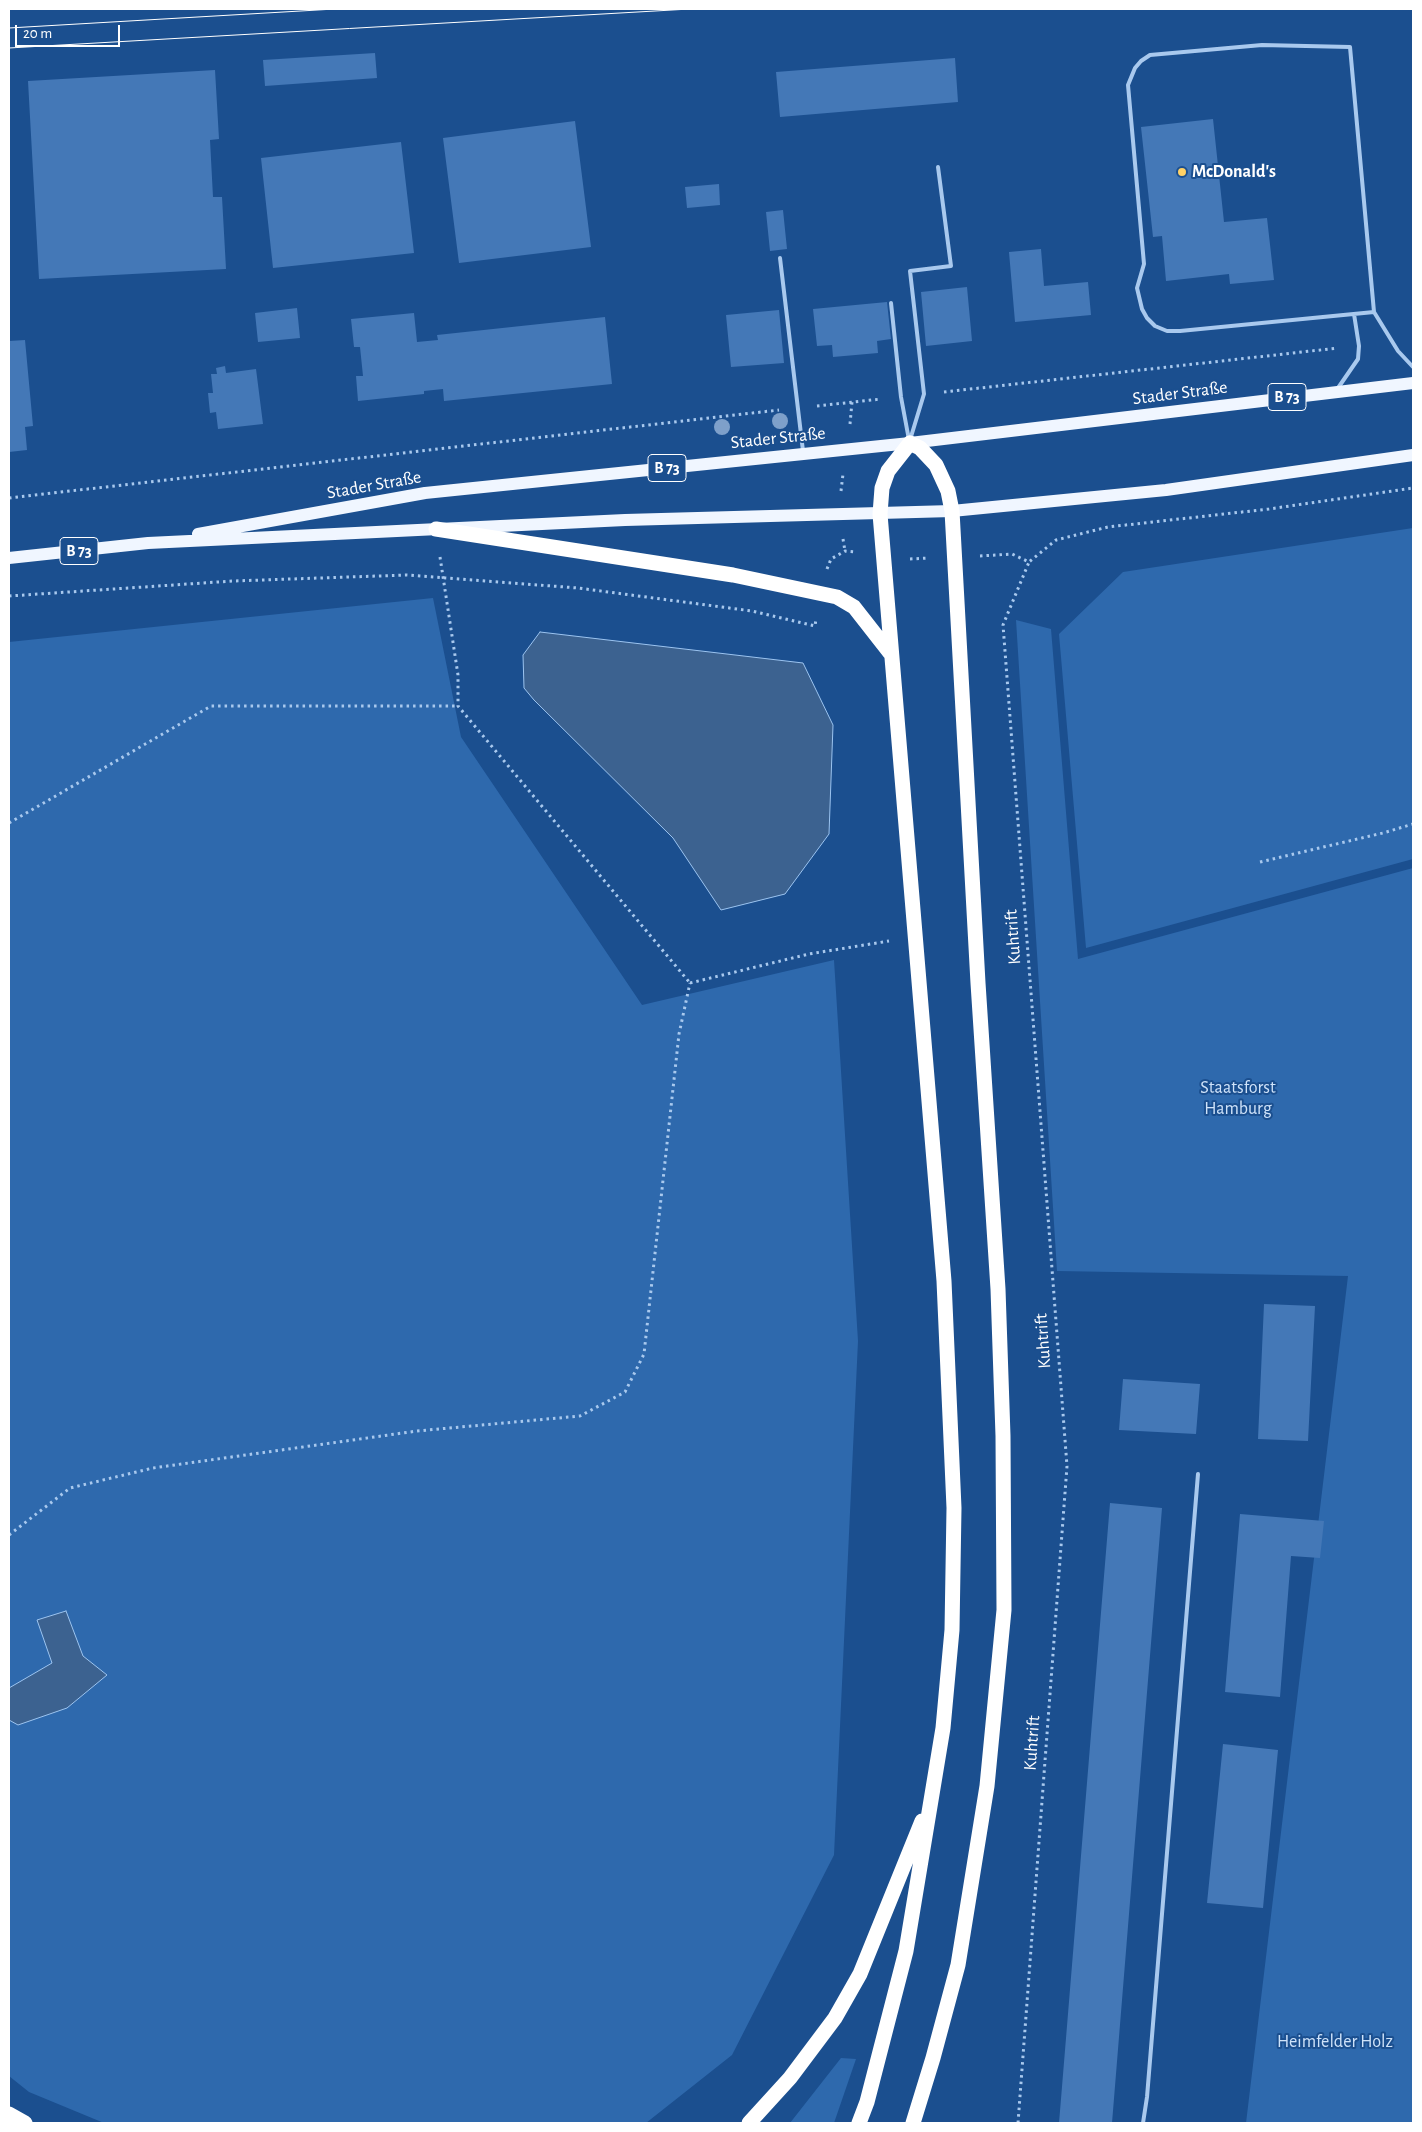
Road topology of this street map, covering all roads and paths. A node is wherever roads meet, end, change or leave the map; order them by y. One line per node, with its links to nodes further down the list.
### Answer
1 (938, 167): 10 (lane)
2 (780, 258): 12 (lane)
3 (891, 303): 11 (lane)
4 (1374, 312): 5 (lane); 5 (lane); 7 (lane)
5 (1354, 314): 6 (lane)
6 (1359, 346): 9 (lane); 10 (path)
7 (1413, 367)
8 (1413, 383): 9 (main road, Stader Straße / B 73)
9 (1335, 392): 13 (main road, Stader Straße / B 73)
10 (924, 394): 13 (lane)
11 (901, 397): 12 (path); 13 (lane)
12 (799, 408): 14 (lane); 17 (path)
13 (910, 442): 14 (main road, Stader Straße / B 73); 18 (highway); 19 (highway)
14 (803, 454): 21 (main road, Stader Straße / B 73)
15 (1413, 455): 18 (main road, Stader Straße / B 73)
16 (1413, 488): 25 (path)
17 (9, 498)
18 (952, 511): 19 (main road, Stader Straße / B 73); 24 (highway)
19 (880, 514): 20 (main road, Stader Straße / B 73); 22 (highway)
20 (436, 529): 21 (main road, Stader Straße / B 73); 26 (highway); 29 (path)
21 (148, 543): 23 (main road, Stader Straße / B 73)
22 (884, 556): 24 (path); 26 (path); 28 (highway)
23 (9, 558)
24 (954, 558): 25 (path); 38 (highway)
25 (1029, 562): 45 (path, Kuhtrift)
26 (822, 593): 27 (path); 28 (highway)
27 (9, 596)
28 (891, 654): 33 (highway)
29 (458, 706): 30 (path); 34 (path)
30 (9, 823)
31 (1413, 824): 32 (path)
32 (1260, 862)
33 (917, 937): 34 (path); 37 (highway)
34 (690, 983): 36 (path)
35 (1198, 1474): 46 (lane)
36 (9, 1535)
37 (934, 1792): 41 (highway); 42 (highway)
38 (933, 2058): 43 (highway); 44 (highway)
39 (9, 2114): 40 (highway)
40 (25, 2123)
41 (749, 2123)
42 (859, 2123)
43 (913, 2123)
44 (922, 2123)
45 (1018, 2123)
46 (1143, 2123)

